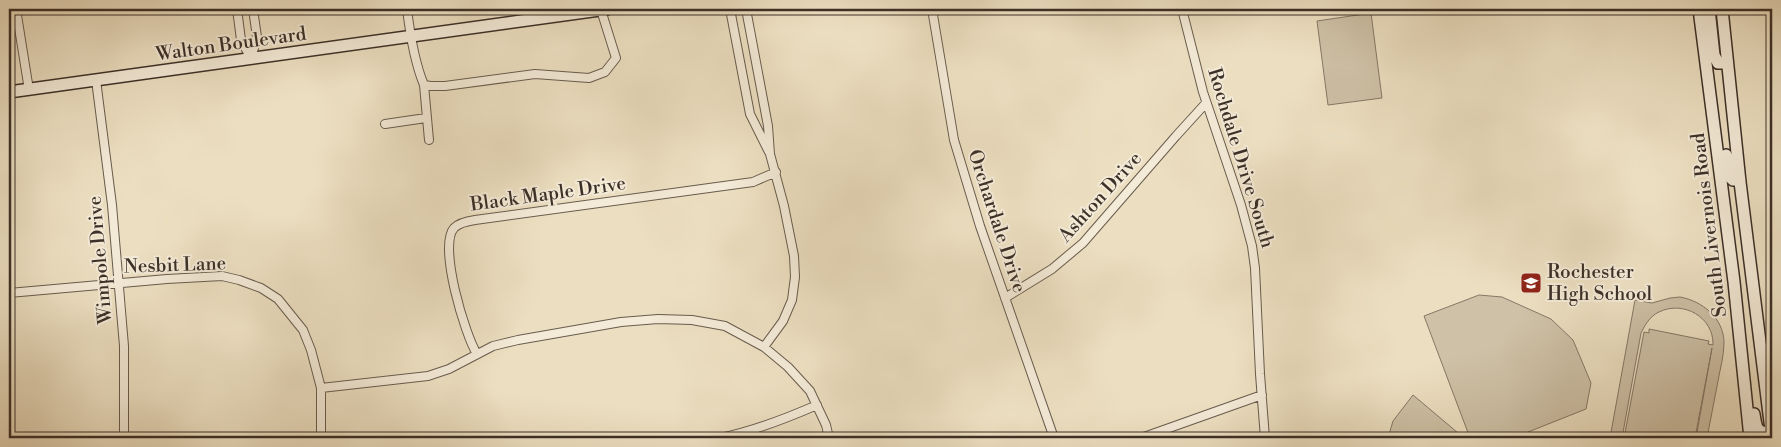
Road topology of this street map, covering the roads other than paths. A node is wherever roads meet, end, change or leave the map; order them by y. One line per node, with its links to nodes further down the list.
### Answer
1 (16, 9): 20 (street)
2 (237, 9): 14 (street)
3 (253, 9): 14 (street)
4 (407, 9): 13 (street)
5 (604, 9): 13 (main road, Walton Boulevard); 19 (street)
6 (730, 9): 28 (street)
7 (746, 9): 28 (street)
8 (932, 9): 34 (street, Orchardale Drive)
9 (1182, 9): 22 (street, Rochdale Drive South)
10 (1699, 9): 17 (main road, South Livernois Road)
11 (1709, 9): 15 (main road)
12 (1722, 9): 15 (main road, South Livernois Road)
13 (411, 36): 14 (main road, Walton Boulevard); 19 (street)
14 (251, 59): 18 (main road, Walton Boulevard)
15 (1727, 63): 27 (main road, South Livernois Road)
16 (9, 74): 21 (street)
17 (1709, 77): 23 (main road, South Livernois Road); 27 (main road)
18 (96, 80): 20 (main road, Walton Boulevard); 32 (street, Wimpole Drive)
19 (424, 85): 24 (street)
20 (29, 90): 21 (main road, Walton Boulevard)
21 (10, 92)
22 (1206, 103): 34 (street, Ashton Drive); 40 (street, Rochdale Drive South)
23 (1714, 114): 30 (main road); 31 (main road, South Livernois Road)
24 (426, 118): 25 (street); 26 (street)
25 (385, 124)
26 (428, 140)
27 (1736, 146): 30 (main road, South Livernois Road)
28 (770, 154): 29 (street)
29 (776, 172): 36 (street); 37 (street, Black Maple Drive)
30 (1740, 180): 35 (main road, South Livernois Road)
31 (1729, 244): 35 (main road); 38 (main road, South Livernois Road)
32 (120, 283): 33 (street, Nesbit Lane); 39 (street, Nesbit Lane); 43 (street, Wimpole Drive)
33 (9, 293)
34 (1005, 298): 47 (street, Orchardale Drive)
35 (1755, 305): 42 (main road, South Livernois Road)
36 (764, 346): 37 (street); 41 (street)
37 (477, 354): 39 (street)
38 (1743, 369): 42 (main road); 50 (main road, South Livernois Road)
39 (321, 388): 44 (street, Nesbit Lane)
40 (1262, 395): 48 (street); 49 (street, Rochdale Drive South)
41 (817, 405): 45 (street); 46 (street)
42 (1772, 433): 51 (main road, South Livernois Road)
43 (124, 438)
44 (321, 438)
45 (720, 438)
46 (829, 438)
47 (1054, 438)
48 (1141, 438)
49 (1265, 438)
50 (1750, 438)
51 (1772, 438)

